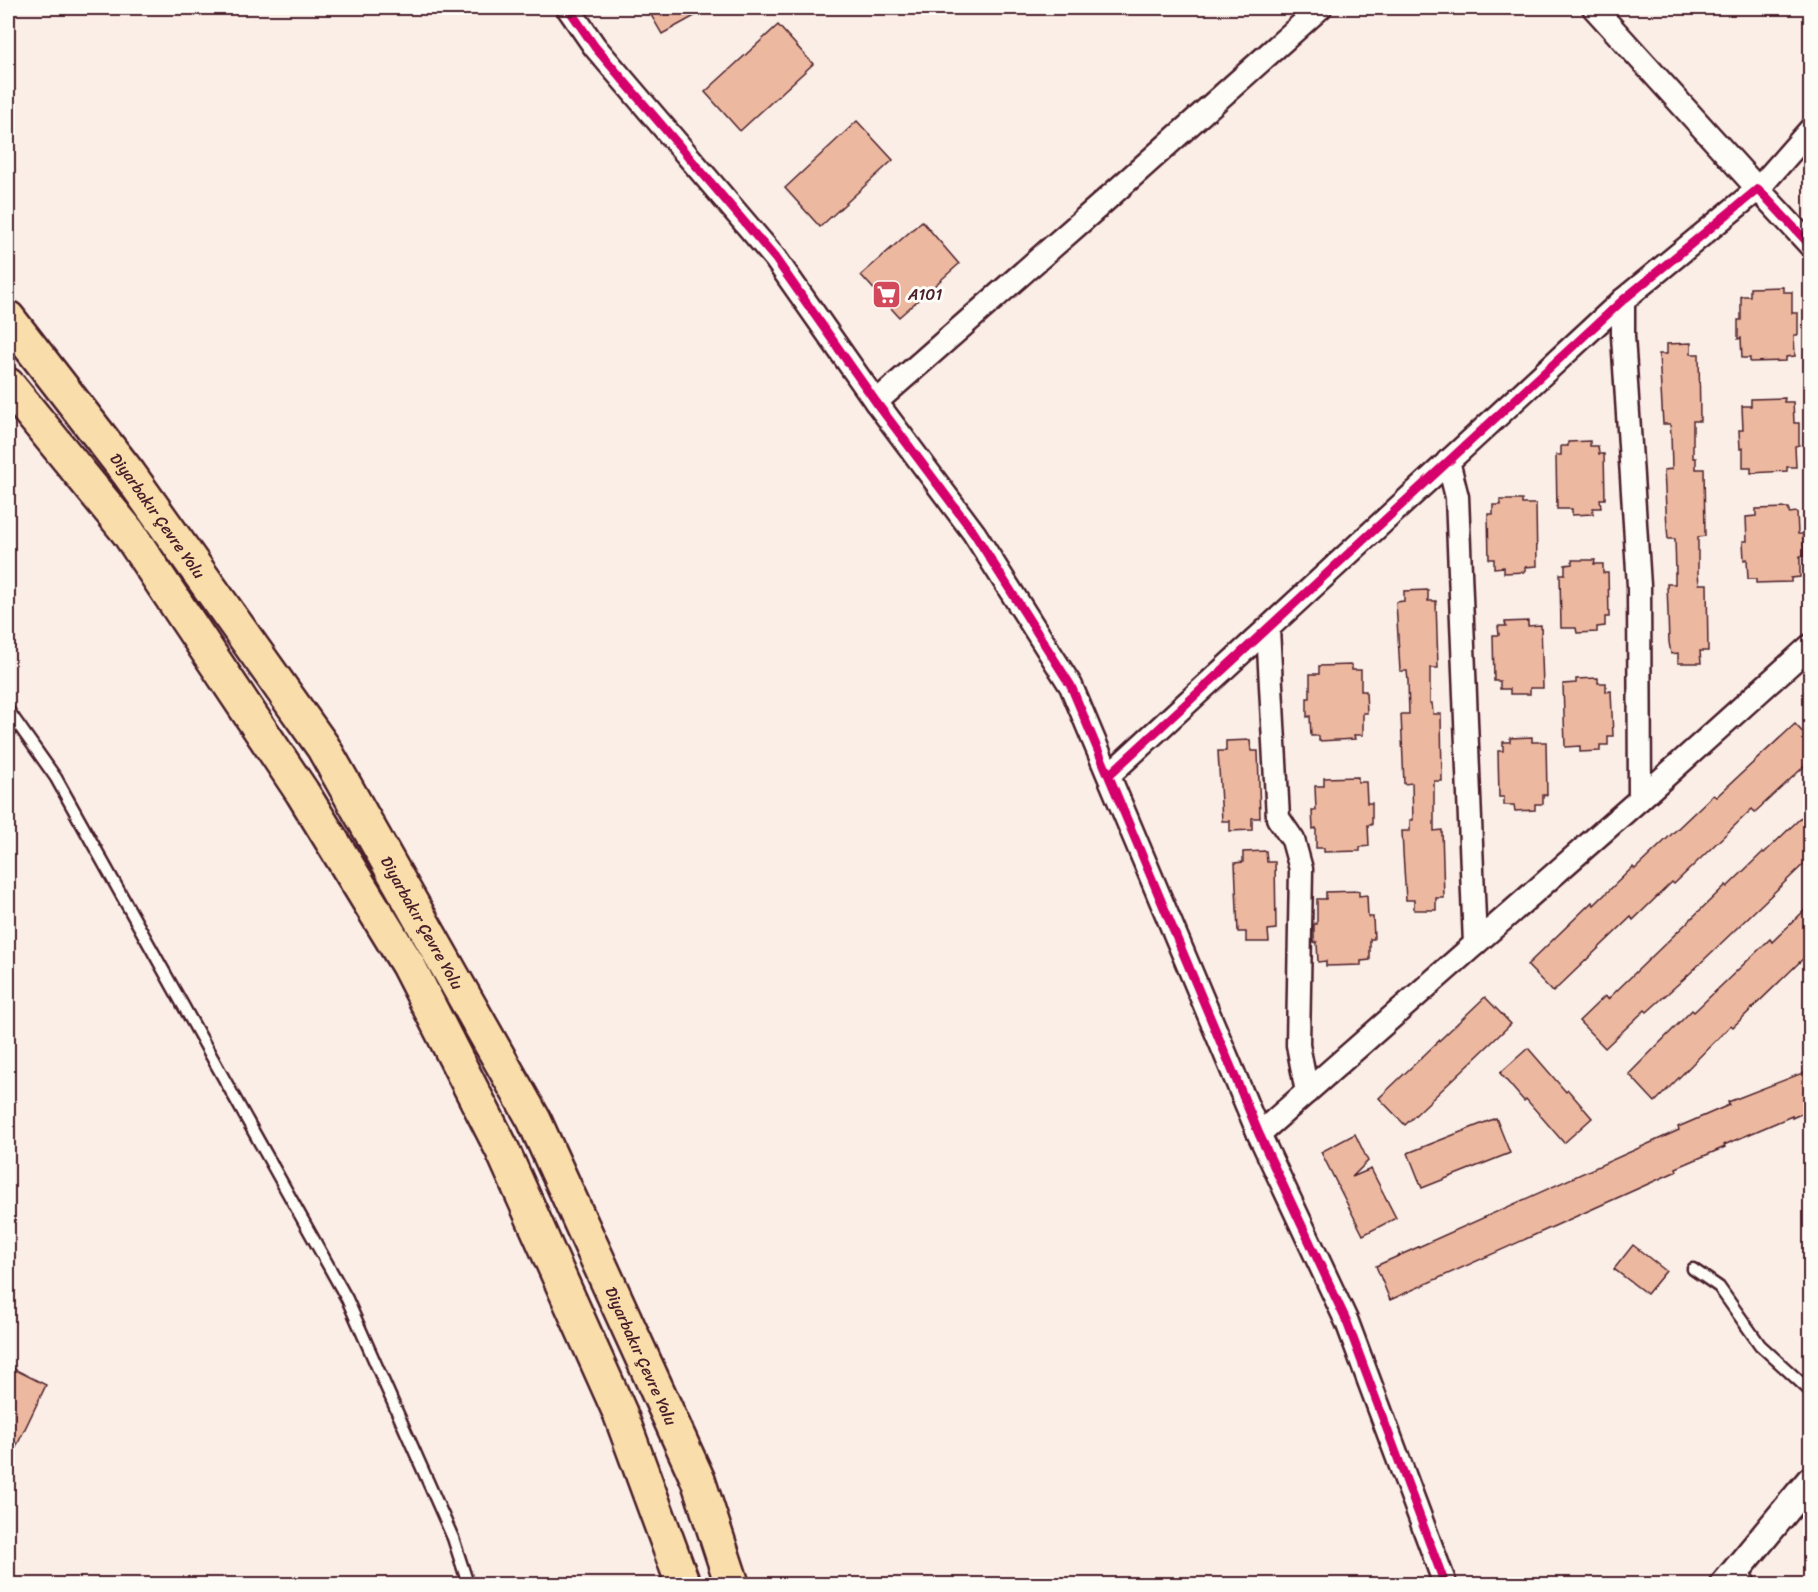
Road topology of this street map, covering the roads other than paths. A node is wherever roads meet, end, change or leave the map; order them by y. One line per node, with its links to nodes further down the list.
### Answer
1 (568, 8): 10 (street)
2 (1320, 8): 10 (street)
3 (1594, 8): 5 (street)
4 (1810, 130): 5 (street)
5 (1758, 189): 6 (street); 7 (street)
6 (1810, 245)
7 (1623, 300): 11 (street); 16 (street)
8 (8, 318): 26 (highway, Diyarbakır Çevre Yolu)
9 (8, 385): 25 (highway, Diyarbakır Çevre Yolu)
10 (876, 402): 15 (street)
11 (1448, 461): 12 (street); 17 (street)
12 (1268, 628): 15 (street); 18 (street)
13 (1810, 646): 16 (street)
14 (8, 710): 24 (lane)
15 (1109, 775): 19 (street)
16 (1640, 799): 17 (street)
17 (1475, 944): 18 (street)
18 (1307, 1092): 19 (street)
19 (1259, 1134): 27 (street)
20 (1693, 1269): 21 (lane)
21 (1810, 1391)
22 (1810, 1481): 23 (street)
23 (1739, 1578)
24 (468, 1584)
25 (683, 1584)
26 (732, 1584)
27 (1445, 1584)

